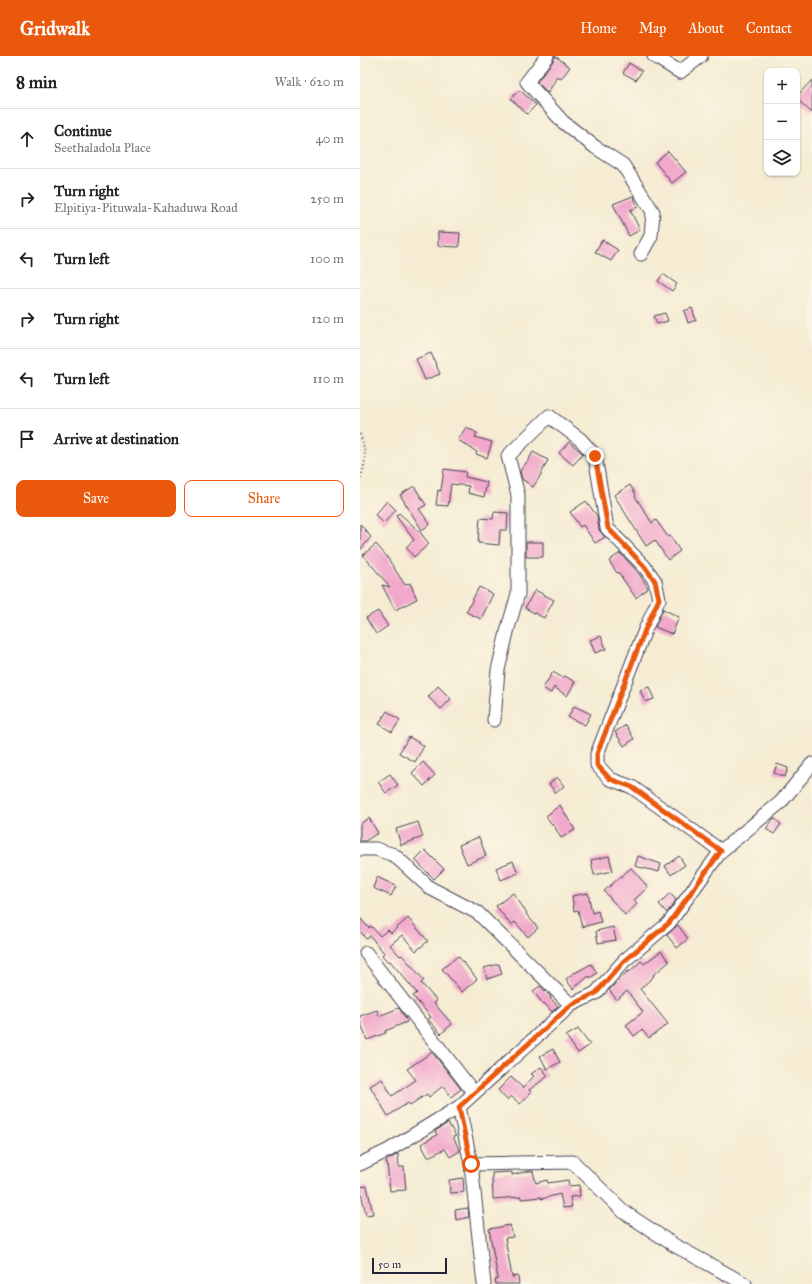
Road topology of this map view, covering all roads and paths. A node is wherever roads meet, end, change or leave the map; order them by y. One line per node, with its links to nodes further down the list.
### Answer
1 (547, 56): 4 (street)
2 (654, 56): 3 (street)
3 (701, 56)
4 (641, 254)
5 (360, 434): 6 (path)
6 (360, 479)
7 (494, 720): 10 (street)
8 (812, 764): 10 (street)
9 (360, 849): 12 (street)
10 (721, 851): 12 (street)
11 (366, 953): 13 (street)
12 (571, 1005): 13 (street)
13 (474, 1092): 14 (street)
14 (459, 1107): 15 (street); 16 (street)
15 (360, 1164)
16 (471, 1164): 17 (street); 18 (street)
17 (484, 1284)
18 (745, 1284)

